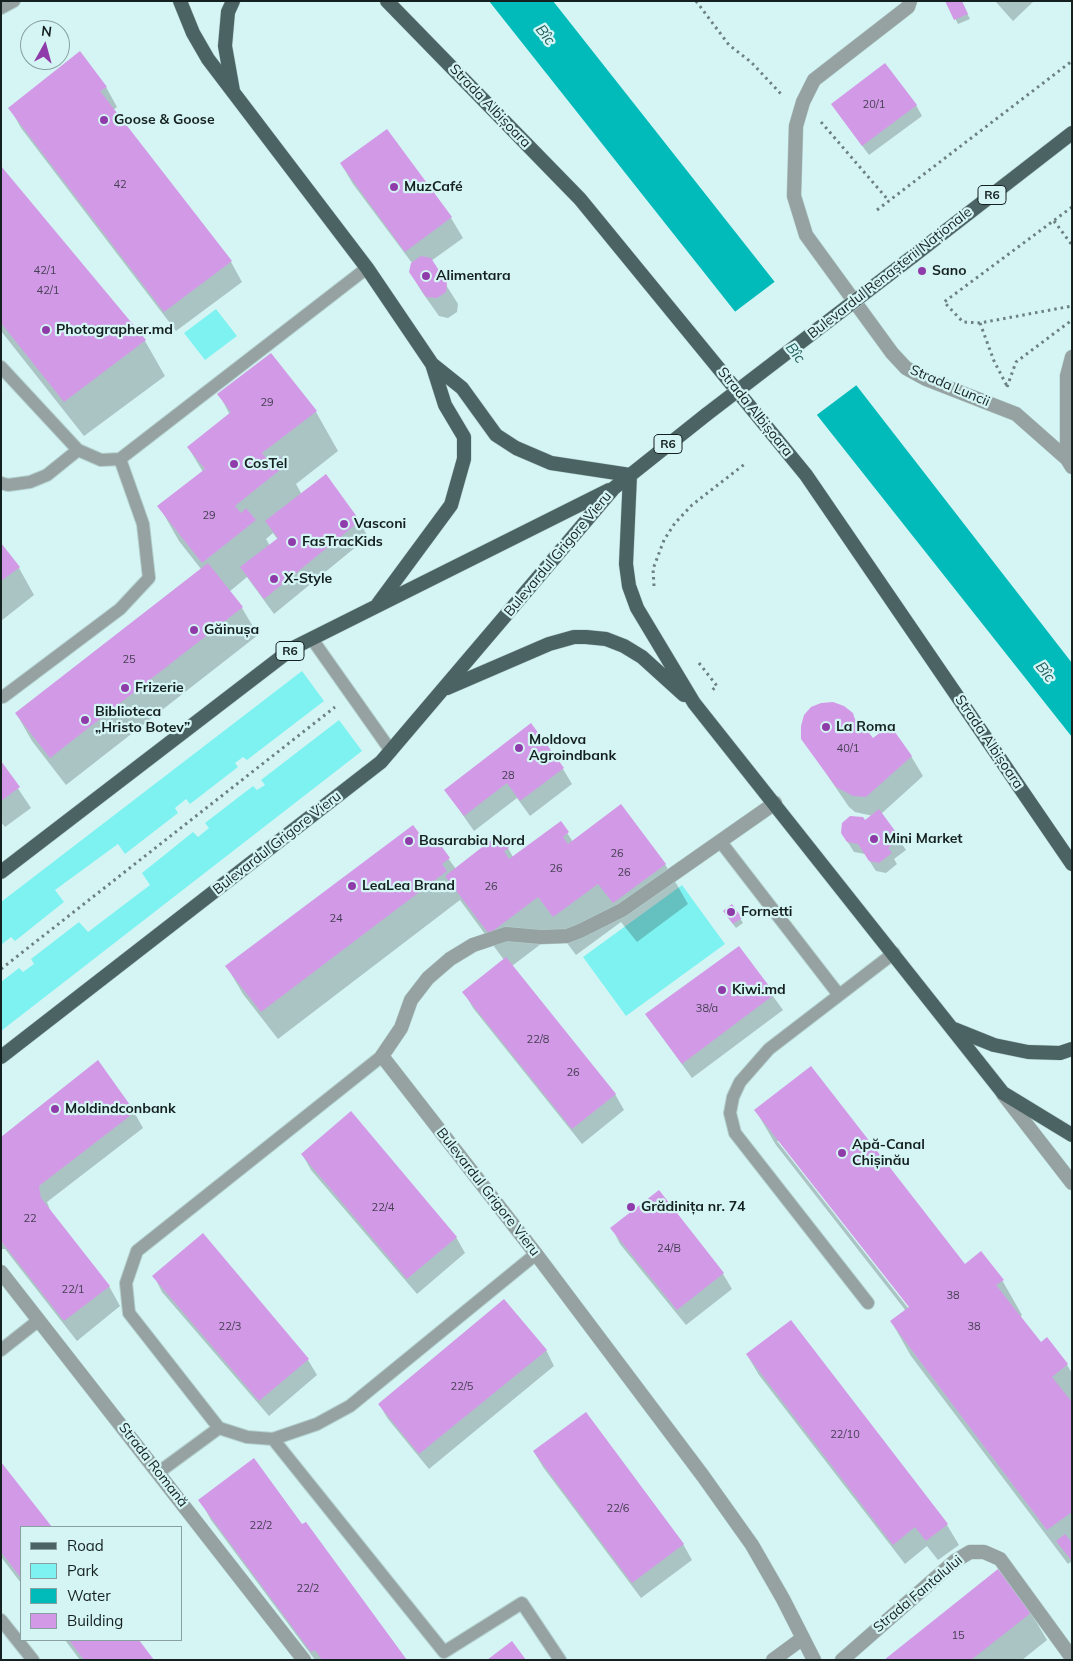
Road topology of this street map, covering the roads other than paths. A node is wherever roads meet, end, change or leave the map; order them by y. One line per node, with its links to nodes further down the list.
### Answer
1 (14, 1): 6 (lane)
2 (180, 1): 7 (main road)
3 (232, 1): 7 (main road)
4 (387, 1): 27 (main road, Strada Albișoara)
5 (910, 1): 15 (street, Strada Luncii)
6 (1, 8)
7 (234, 94): 9 (main road)
8 (1072, 133): 16 (main road, Bulevardul Renașterii Naționale / R6, bridge)
9 (367, 268): 11 (main road); 14 (lane)
10 (1072, 358): 15 (street, Strada Luncii)
11 (432, 364): 16 (main road); 19 (main road)
12 (1, 367): 13 (lane)
13 (78, 450): 14 (lane); 17 (lane)
14 (120, 459): 22 (lane)
15 (1069, 463)
16 (630, 475): 18 (main road, Bulevardul Renașterii Naționale / R6); 23 (main road)
17 (1, 483)
18 (614, 488): 19 (main road, Bulevardul Grigore Vieru / R6); 21 (main road, Bulevardul Grigore Vieru / R6)
19 (376, 607): 20 (main road, Bulevardul Grigore Vieru / R6)
20 (312, 639): 24 (lane); 28 (main road, Bulevardul Grigore Vieru / R6)
21 (444, 689): 23 (main road); 24 (main road, Bulevardul Grigore Vieru / R6)
22 (3, 697)
23 (694, 703): 25 (main road)
24 (391, 751): 34 (main road, Bulevardul Grigore Vieru / R6)
25 (775, 803): 26 (street); 29 (main road)
26 (720, 841): 30 (lane); 33 (street)
27 (1072, 864)
28 (1, 872)
29 (894, 953): 30 (lane); 31 (main road)
30 (839, 995): 40 (lane)
31 (953, 1029): 32 (main road); 35 (main road)
32 (1072, 1049)
33 (382, 1056): 38 (street, Bulevardul Grigore Vieru); 43 (lane)
34 (1, 1057)
35 (1003, 1093): 36 (main road); 37 (street)
36 (1072, 1135)
37 (1072, 1183)
38 (536, 1254): 44 (lane); 47 (street, Bulevardul Grigore Vieru)
39 (1, 1272): 41 (street, Strada Romană)
40 (868, 1303)
41 (39, 1320): 42 (lane); 45 (street, Strada Romană)
42 (1, 1350)
43 (219, 1428): 44 (lane); 45 (lane)
44 (273, 1439): 51 (lane)
45 (159, 1472): 50 (street, Strada Romană)
46 (1, 1620): 49 (lane)
47 (803, 1638): 52 (street); 53 (street, Bulevardul Grigore Vieru)
48 (1072, 1658): 54 (street, Strada Fantalului)
49 (33, 1660)
50 (304, 1660)
51 (560, 1660)
52 (774, 1660)
53 (814, 1660)
54 (842, 1660)

